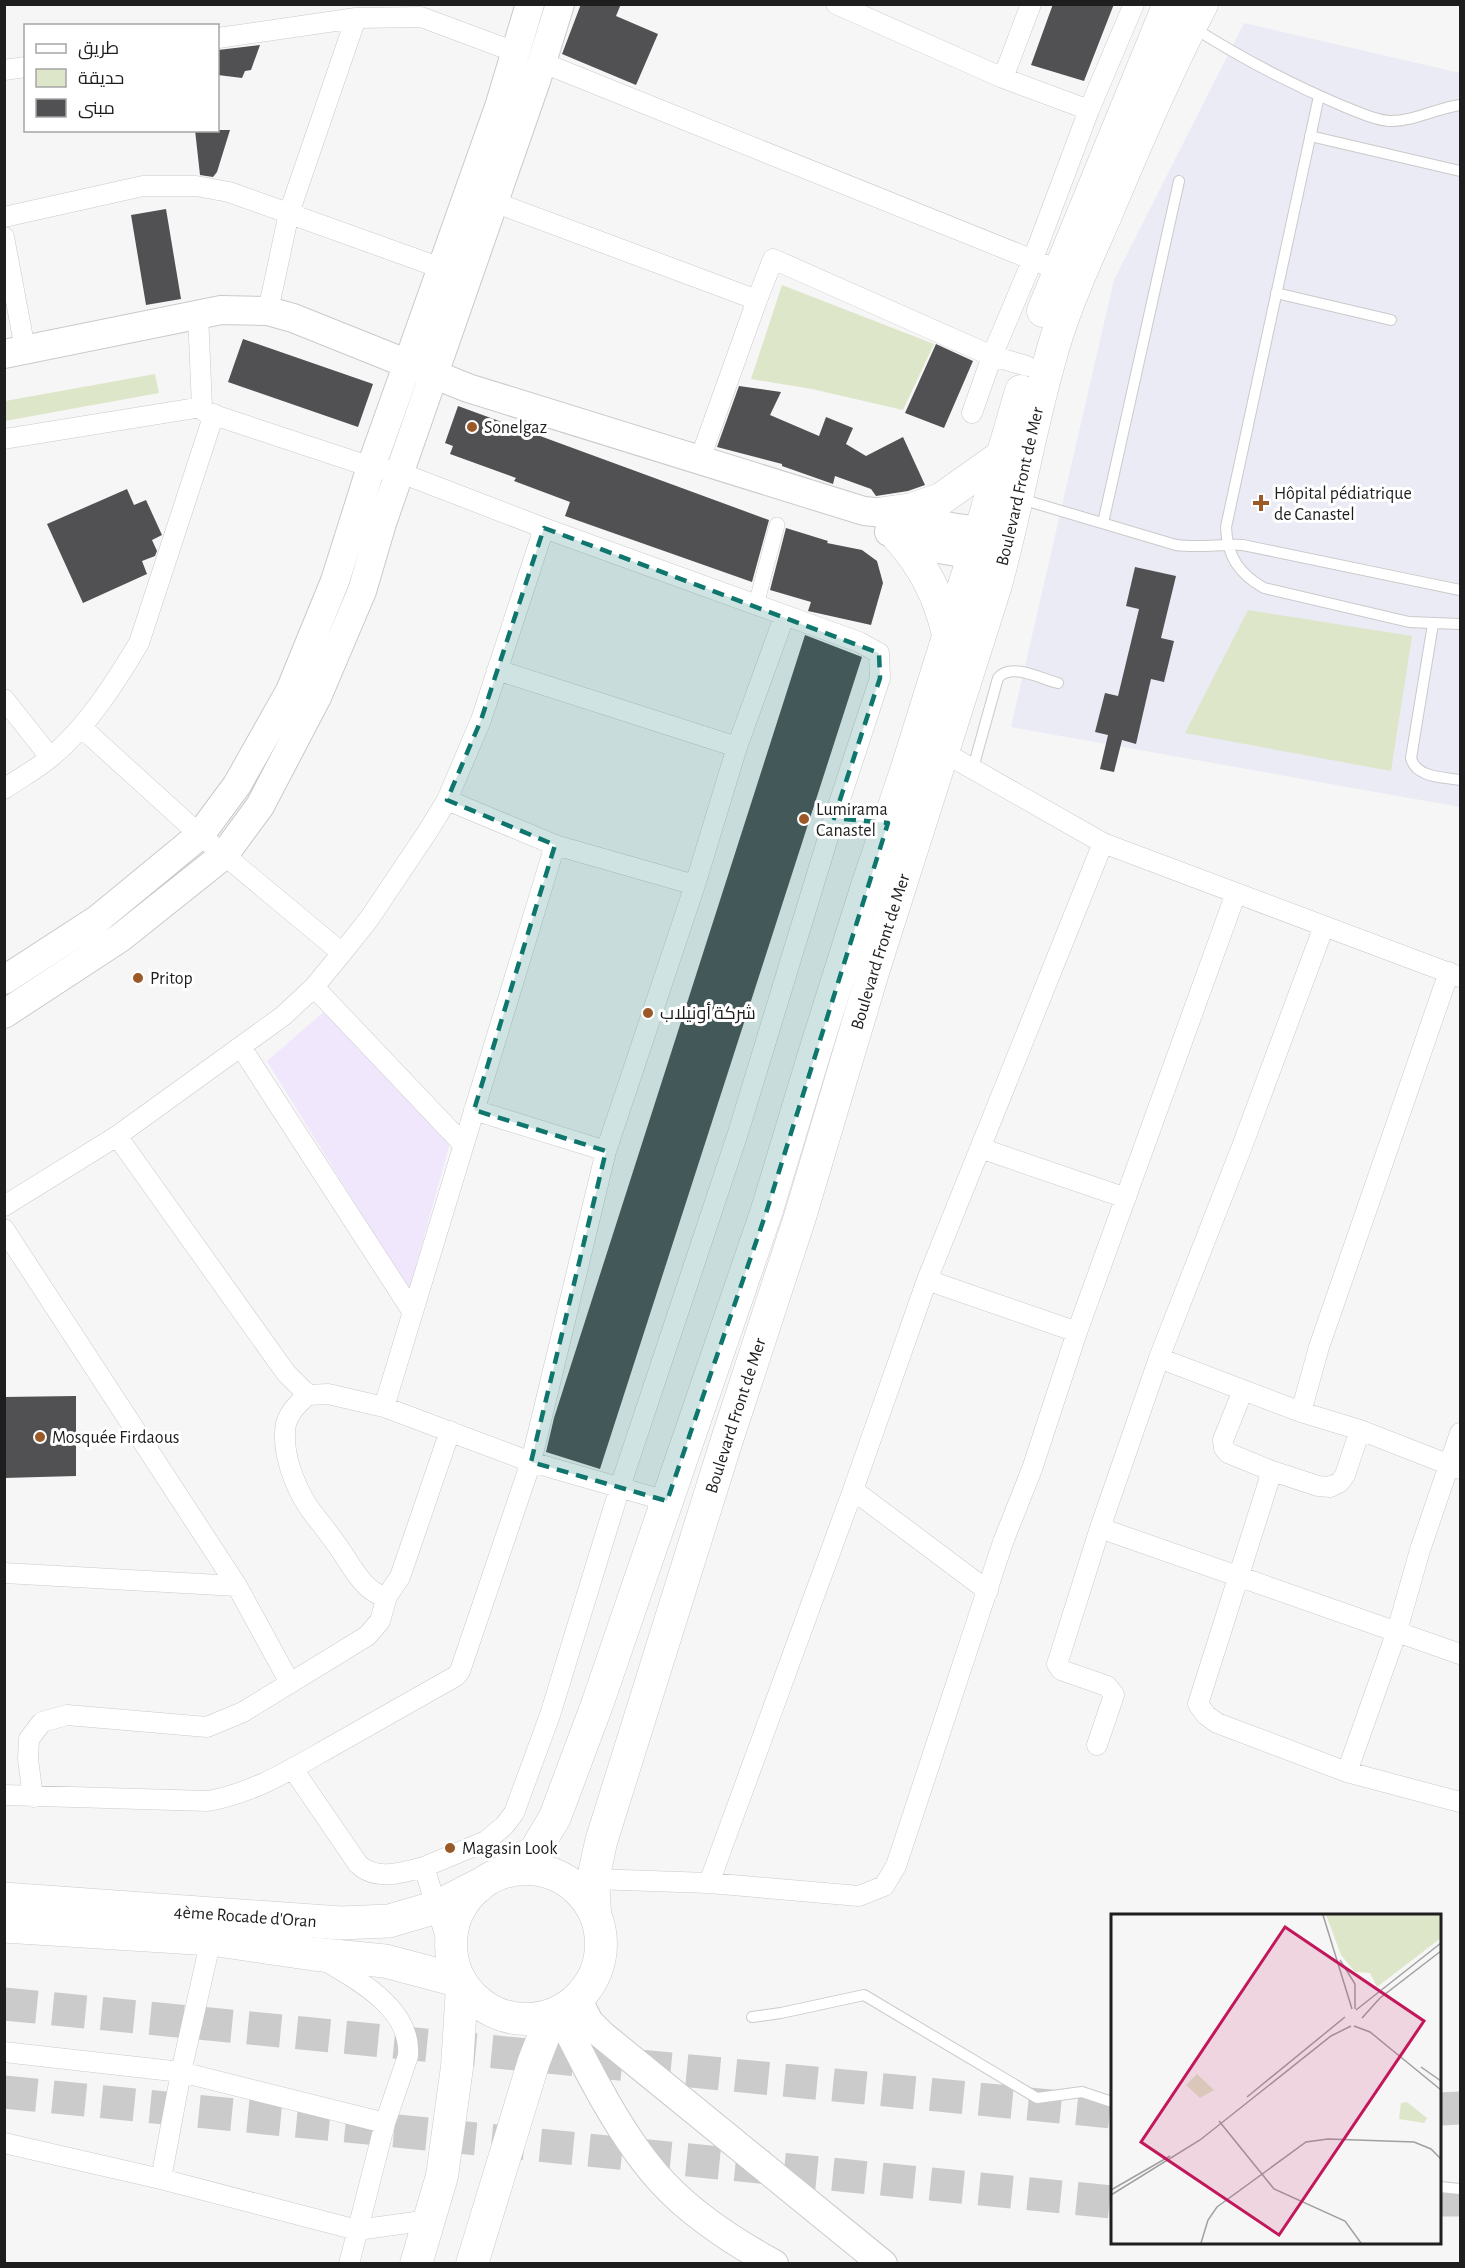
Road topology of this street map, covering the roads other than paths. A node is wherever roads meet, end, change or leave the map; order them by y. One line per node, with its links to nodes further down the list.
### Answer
1 (530, 4): 10 (main road)
2 (560, 4): 10 (main road)
3 (836, 4): 13 (street)
4 (1031, 4): 13 (street)
5 (1134, 4): 16 (street)
6 (420, 11): 8 (street); 10 (street)
7 (1187, 12): 14 (lane); 24 (main road); 43 (main road, Boulevard Front de Mer)
8 (356, 18): 9 (street); 21 (street)
9 (219, 38)
10 (528, 57): 20 (main road); 24 (street); 25 (main road)
11 (24, 67): 12 (street)
12 (4, 70)
13 (1003, 78): 16 (street)
14 (1319, 96): 15 (lane); 17 (lane)
15 (1461, 105)
16 (1089, 110): 24 (street)
17 (1310, 136): 18 (lane); 26 (lane)
18 (1461, 171)
19 (1179, 181): 45 (lane)
20 (494, 202): 27 (street); 35 (main road)
21 (289, 213): 22 (street); 25 (street); 28 (street)
22 (4, 217)
23 (4, 237): 31 (street)
24 (1046, 265): 32 (street); 34 (main road)
25 (441, 268): 33 (main road)
26 (1276, 293): 30 (lane); 48 (lane)
27 (757, 300): 32 (street); 40 (street)
28 (268, 311): 29 (main road); 33 (main road)
29 (198, 314): 31 (main road); 36 (street)
30 (1390, 320)
31 (15, 351)
32 (992, 356): 34 (street); 37 (street)
33 (409, 366): 35 (main road); 41 (main road)
34 (1027, 366): 39 (main road)
35 (435, 376): 40 (main road); 42 (main road)
36 (208, 410): 38 (street); 41 (street); 59 (street)
37 (972, 413)
38 (4, 440)
39 (1003, 455): 43 (main road); 44 (main road)
40 (700, 459): 44 (main road)
41 (371, 467): 42 (street); 69 (main road)
42 (401, 473): 47 (street); 72 (main road)
43 (1005, 495): 45 (lane); 49 (main road)
44 (882, 520): 49 (main road); 55 (main road)
45 (1103, 523): 48 (lane)
46 (777, 525): 51 (street)
47 (544, 528): 51 (street); 56 (street)
48 (1227, 544): 50 (lane); 53 (lane)
49 (991, 546): 55 (main road); 61 (main road, Boulevard Front de Mer)
50 (1461, 590)
51 (756, 605): 52 (street)
52 (784, 617): 60 (street); 67 (street)
53 (1433, 624): 54 (lane); 64 (lane)
54 (1461, 624)
55 (948, 634): 68 (main road)
56 (497, 670): 60 (street); 66 (street)
57 (1058, 683): 63 (lane)
58 (4, 699): 62 (street)
59 (81, 727): 62 (street); 69 (street)
60 (738, 747): 73 (street)
61 (943, 752): 63 (street); 124 (main road, Boulevard Front de Mer)
62 (50, 758): 65 (street)
63 (974, 768): 70 (street)
64 (1461, 780)
65 (4, 789)
66 (447, 800): 71 (street); 76 (street)
67 (834, 818): 68 (street); 104 (street)
68 (888, 823): 106 (main road)
69 (200, 835): 72 (street); 78 (main road)
70 (1103, 843): 74 (street); 85 (street)
71 (555, 845): 73 (street); 82 (street)
72 (224, 855): 76 (street); 80 (main road)
73 (695, 885): 86 (street)
74 (1236, 893): 75 (street); 87 (street)
75 (1324, 926): 77 (street); 93 (street)
76 (342, 953): 79 (street)
77 (1455, 974): 97 (street)
78 (4, 980)
79 (314, 987): 81 (street); 84 (street)
80 (4, 1014)
81 (241, 1047): 83 (street); 91 (street)
82 (474, 1110): 84 (street); 86 (street)
83 (117, 1136): 88 (street); 95 (street)
84 (463, 1144): 91 (street)
85 (980, 1148): 87 (street); 90 (street)
86 (606, 1151): 101 (street)
87 (1126, 1198): 92 (street)
88 (4, 1206)
89 (4, 1229): 110 (street)
90 (927, 1280): 92 (street); 105 (street)
91 (412, 1311): 96 (street)
92 (1077, 1332): 111 (street)
93 (1160, 1358): 94 (street); 107 (street)
94 (1243, 1390): 97 (street); 103 (street)
95 (308, 1395): 96 (street); 112 (street)
96 (384, 1407): 99 (street)
97 (1301, 1412): 98 (street)
98 (1360, 1430): 102 (street); 103 (street)
99 (450, 1431): 101 (street); 112 (street)
100 (1461, 1433): 102 (street)
101 (531, 1462): 104 (street); 117 (street)
102 (1456, 1467): 113 (street)
103 (1272, 1471): 109 (street)
104 (620, 1486): 106 (street); 122 (street)
105 (853, 1490): 111 (street); 125 (street)
106 (667, 1501): 123 (main road)
107 (1100, 1528): 109 (street); 116 (street)
108 (4, 1573): 110 (street)
109 (1238, 1575): 113 (street); 118 (street)
110 (237, 1586): 115 (street)
111 (988, 1591): 125 (street)
112 (387, 1596): 115 (street)
113 (1397, 1631): 114 (street); 118 (street)
114 (1461, 1654)
115 (290, 1683): 120 (street)
116 (1097, 1745)
117 (293, 1769): 120 (street); 122 (street)
118 (1347, 1772): 121 (street)
119 (4, 1795): 120 (street)
120 (33, 1797)
121 (1461, 1802)
122 (424, 1867): 127 (street)
123 (490, 1879): 127 (highway, 4ème Rocade d'Oran); 128 (main road); 132 (main road)
124 (593, 1879): 125 (street); 128 (main road, Boulevard Front de Mer)
125 (709, 1883)
126 (4, 1899): 127 (highway, 4ème Rocade d'Oran)
127 (437, 1907): 132 (street)
128 (595, 1912): 133 (main road)
129 (4, 1926): 130 (highway, 4ème Rocade d'Oran)
130 (211, 1939): 131 (highway, 4ème Rocade d'Oran); 136 (street)
131 (313, 1954): 132 (highway, 4ème Rocade d'Oran); 138 (street)
132 (456, 1972): 133 (main road); 143 (main road)
133 (563, 2009): 147 (main road); 148 (main road); 149 (main road)
134 (753, 2017): 137 (lane)
135 (4, 2052): 136 (street)
136 (181, 2072): 138 (street); 140 (street)
137 (1111, 2101)
138 (385, 2123): 144 (street)
139 (4, 2144): 140 (street)
140 (161, 2179): 144 (street)
141 (1441, 2187): 142 (lane)
142 (1461, 2189)
143 (430, 2220): 144 (street); 146 (main road)
144 (357, 2230): 145 (street)
145 (348, 2264)
146 (416, 2264)
147 (472, 2264)
148 (774, 2264)
149 (883, 2264)

